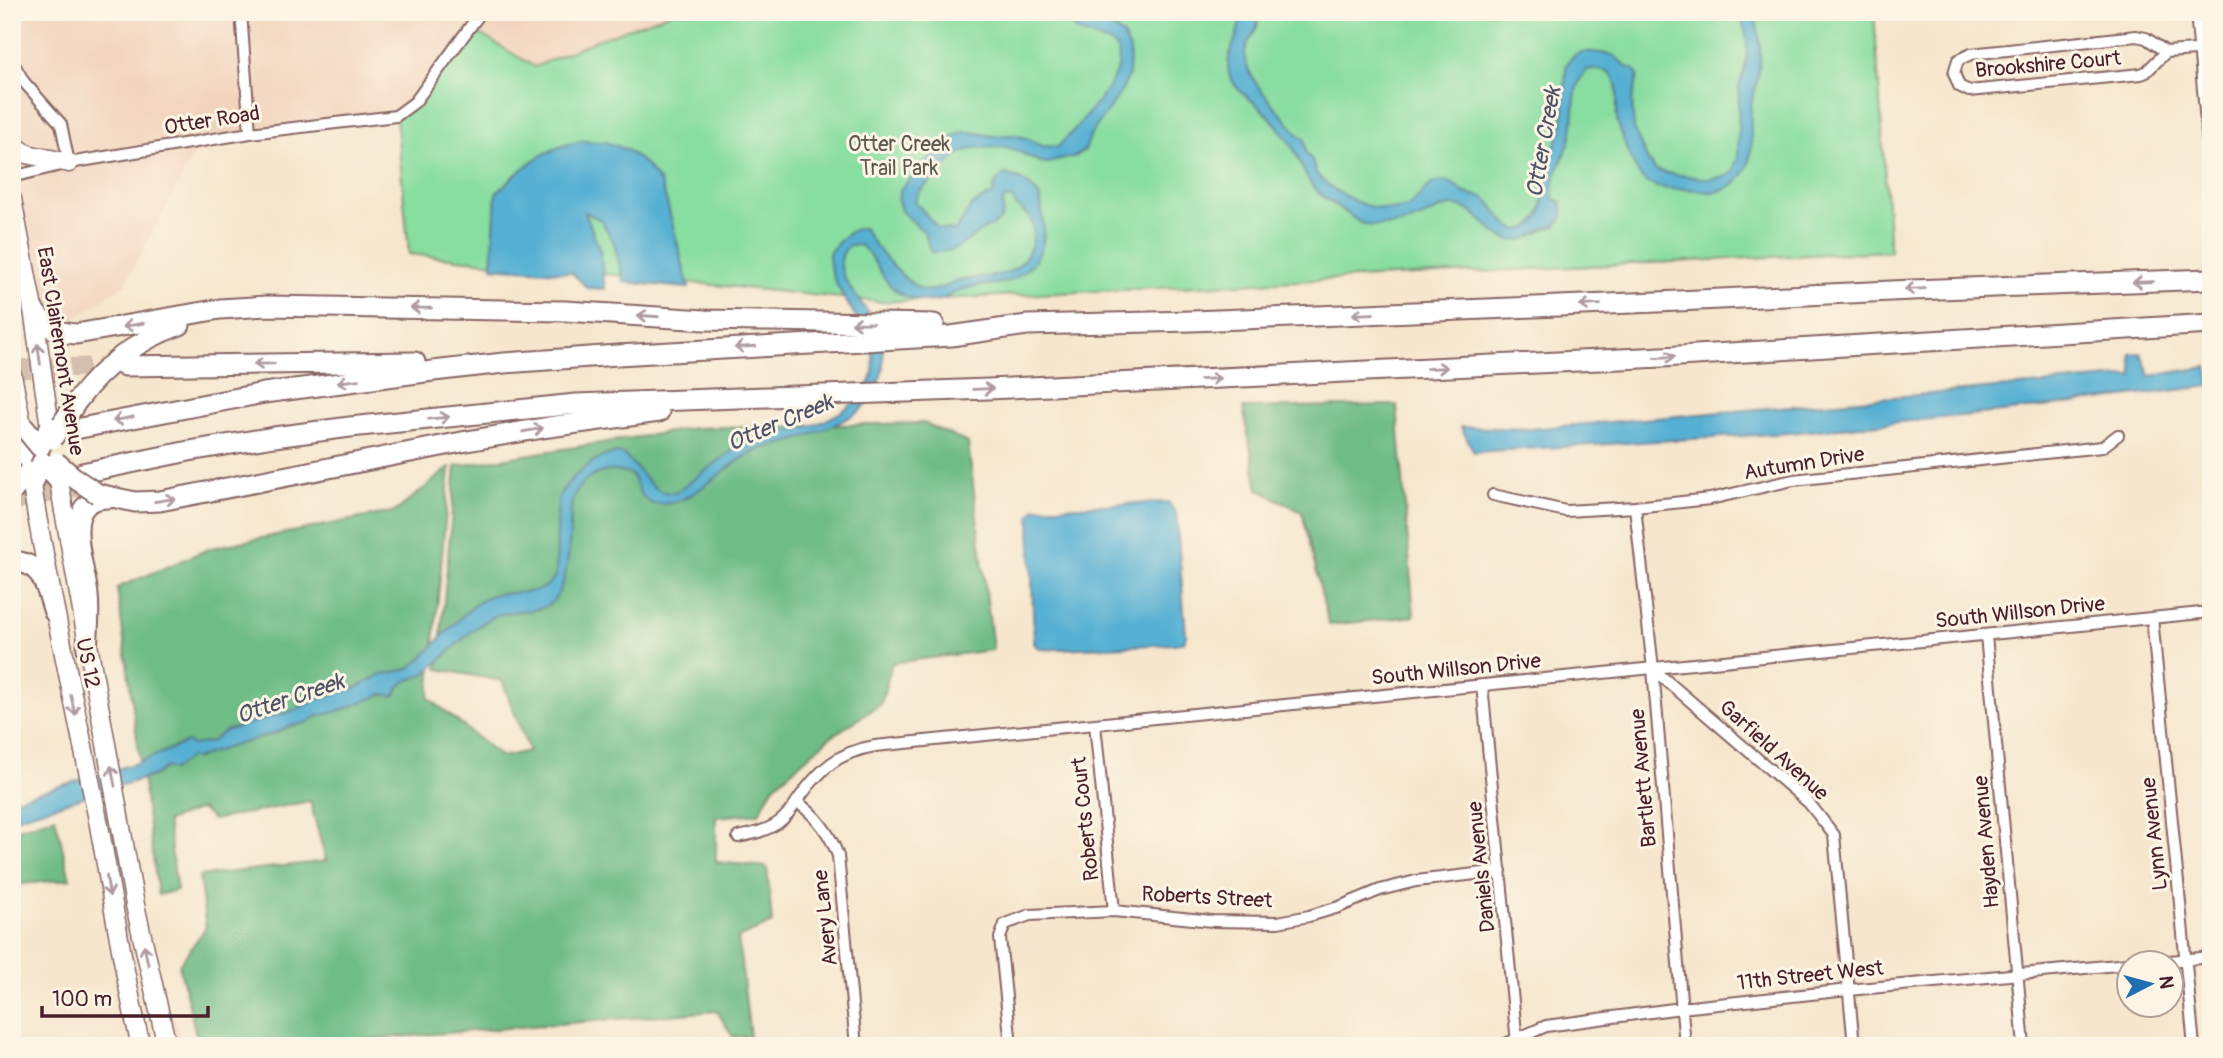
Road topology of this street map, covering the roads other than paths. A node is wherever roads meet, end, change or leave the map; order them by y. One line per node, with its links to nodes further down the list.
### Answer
1 (241, 12): 7 (street)
2 (481, 12): 7 (street, Otter Road)
3 (2198, 12): 4 (street)
4 (2206, 49): 5 (street); 9 (street)
5 (2166, 52): 5 (street, Brookshire Court)
6 (12, 61): 10 (street)
7 (250, 133): 10 (street, Otter Road)
8 (12, 144): 10 (main road)
9 (2211, 156)
10 (69, 163): 11 (street, Otter Road)
11 (12, 177)
12 (12, 199): 15 (main road, East Clairemont Avenue / US 12)
13 (2211, 279): 17 (highway, one-way to 17)
14 (298, 306): 15 (highway, one-way to 15); 17 (highway, one-way to 14); 24 (highway, bridge)
15 (33, 309): 24 (main road, East Clairemont Avenue / US 12, one-way to 15)
16 (2211, 324): 21 (highway, one-way to 16)
17 (953, 330): 18 (highway, one-way to 18)
18 (504, 363): 19 (highway, one-way to 19); 22 (highway, one-way to 22)
19 (125, 366)
20 (12, 375): 24 (main road, East Clairemont Avenue / US 12)
21 (782, 397): 25 (highway, one-way to 21); 25 (highway, one-way to 21)
22 (70, 430)
23 (2118, 435): 28 (street, Autumn Drive)
24 (37, 449): 25 (highway, bridge); 26 (highway, bridge); 29 (main road, East Clairemont Avenue / US 12, bridge); 30 (main road, East Clairemont Avenue / US 12, bridge)
25 (97, 487): 36 (highway)
26 (12, 492)
27 (1493, 495): 28 (street, Autumn Drive)
28 (1635, 507): 37 (street, Bartlett Avenue)
29 (64, 511): 36 (main road, US 12 / US 12)
30 (37, 516): 32 (main road, US 12 / US 12)
31 (12, 561): 32 (highway)
32 (54, 612): 51 (main road, US 12 / US 12, one-way to 51)
33 (2211, 612): 34 (street, South Willson Drive)
34 (2152, 618): 35 (street, South Willson Drive); 45 (street, Lynn Avenue)
35 (1986, 635): 37 (street, South Willson Drive); 47 (street, Hayden Avenue)
36 (87, 649): 52 (main road, US 12 / US 12, one-way to 36)
37 (1653, 669): 38 (street, South Willson Drive); 48 (street, Garfield Avenue); 49 (street, Bartlett Avenue)
38 (1482, 685): 39 (street, South Willson Drive); 42 (street, Daniels Avenue)
39 (1094, 724): 40 (street, South Willson Drive); 43 (street, Roberts Court)
40 (797, 802): 41 (street, South Willson Drive); 53 (street, Avery Lane)
41 (738, 837)
42 (1501, 871): 43 (street, Roberts Street); 50 (street, Daniels Avenue)
43 (1114, 911): 54 (street, Roberts Street)
44 (2211, 957): 45 (street)
45 (2185, 959): 59 (street, Lynn Avenue)
46 (2114, 965): 47 (street, 11th Street West)
47 (2017, 974): 48 (street, 11th Street West); 58 (street, Hayden Avenue)
48 (1849, 990): 49 (street, 11th Street West); 57 (street, Garfield Avenue)
49 (1681, 1008): 50 (street, 11th Street West); 56 (street, Bartlett Avenue)
50 (1517, 1042): 55 (street, 11th Street West)
51 (141, 1046)
52 (167, 1046)
53 (856, 1046)
54 (1011, 1046)
55 (1501, 1046)
56 (1685, 1046)
57 (1854, 1046)
58 (2024, 1046)
59 (2194, 1046)

